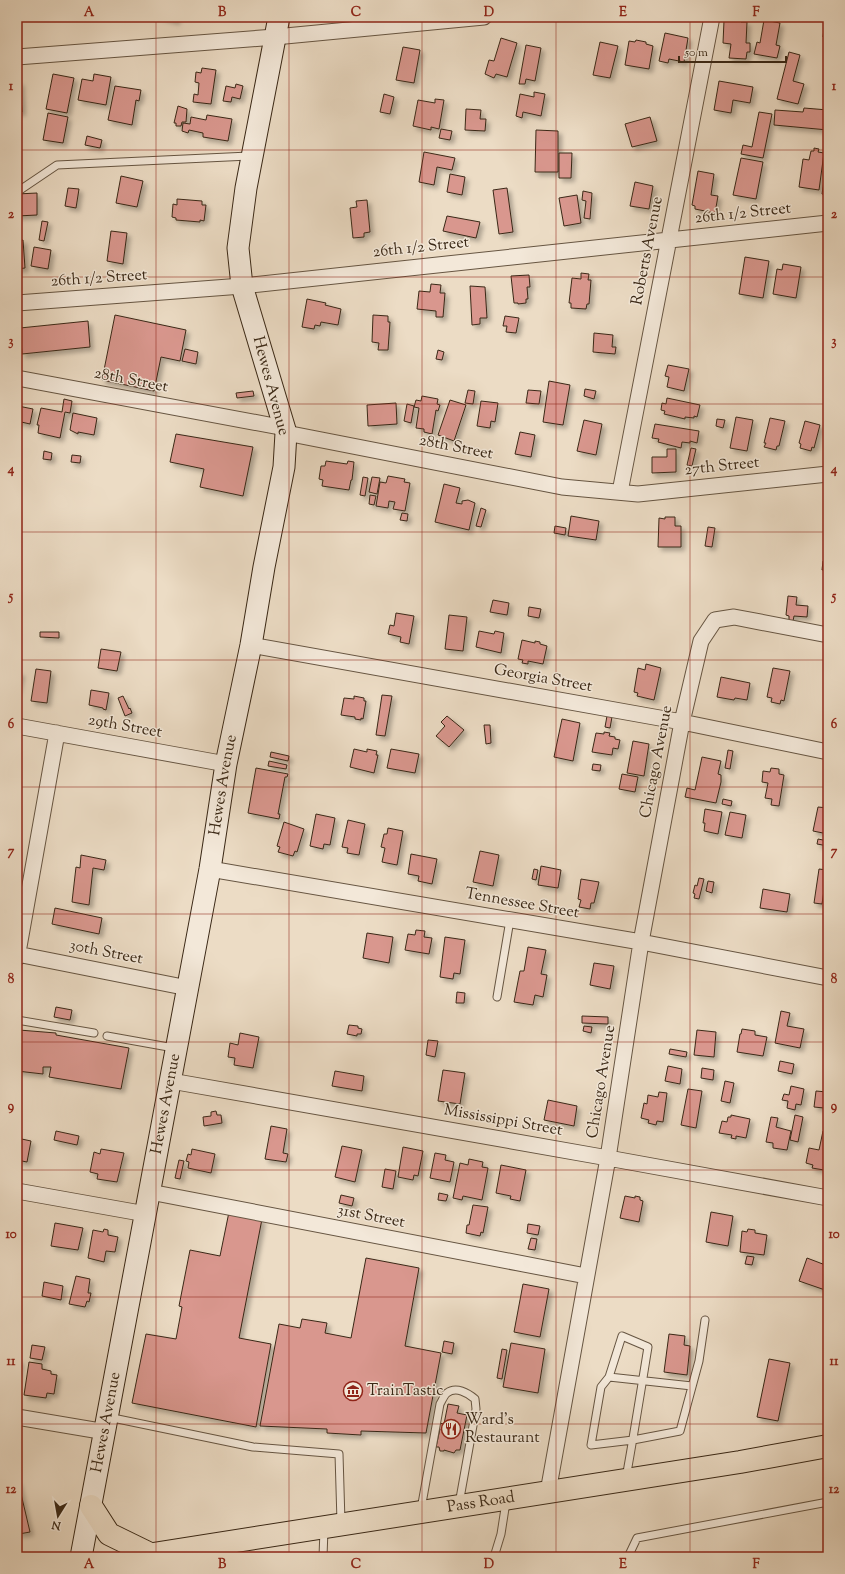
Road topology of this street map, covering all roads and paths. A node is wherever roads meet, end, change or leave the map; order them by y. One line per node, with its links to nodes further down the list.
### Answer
1 (278, 17): 4 (main road, Hewes Avenue)
2 (484, 17): 4 (street)
3 (712, 17): 9 (street, Roberts Avenue)
4 (275, 37): 5 (street); 6 (main road, Hewes Avenue)
5 (17, 57)
6 (252, 156): 7 (lane); 10 (main road, Hewes Avenue)
7 (17, 192)
8 (828, 223): 9 (street, 26th 1/2 Street)
9 (668, 240): 10 (street, 26th 1/2 Street); 15 (street, Roberts Avenue)
10 (242, 286): 11 (street, 26th 1/2 Street); 13 (main road, Hewes Avenue)
11 (17, 303)
12 (17, 378): 13 (street, 28th Street)
13 (286, 431): 15 (street, 28th Street); 17 (main road, Hewes Avenue)
14 (828, 474): 15 (street, 27th Street)
15 (620, 492)
16 (828, 635): 18 (street, Chicago Avenue)
17 (251, 645): 18 (street, Georgia Street); 22 (main road, Hewes Avenue)
18 (682, 722): 21 (street, Georgia Street); 25 (street, Chicago Avenue)
19 (17, 726): 20 (street, 29th Street)
20 (57, 733): 22 (street, 29th Street); 26 (street)
21 (828, 752)
22 (226, 764): 23 (main road, Hewes Avenue)
23 (210, 868): 24 (street, Tennessee Street); 28 (main road, Hewes Avenue)
24 (510, 920): 25 (street, Tennessee Street); 29 (lane)
25 (641, 942): 27 (street, Tennessee Street); 35 (street, Chicago Avenue)
26 (17, 955): 28 (street, 30th Street)
27 (828, 978)
28 (188, 988): 33 (main road, Hewes Avenue)
29 (497, 997)
30 (17, 1020): 31 (lane)
31 (94, 1033)
32 (107, 1036): 33 (lane)
33 (177, 1049): 34 (main road, Hewes Avenue)
34 (171, 1081): 35 (street, Mississippi Street); 37 (main road, Hewes Avenue)
35 (608, 1158): 38 (street, Mississippi Street); 40 (street, Chicago Avenue)
36 (17, 1191): 39 (street)
37 (150, 1192): 39 (main road, Hewes Avenue); 40 (street, 31st Street)
38 (828, 1198)
39 (146, 1214): 46 (main road, Hewes Avenue)
40 (586, 1276): 50 (street, Chicago Avenue)
41 (705, 1320): 44 (lane)
42 (609, 1377): 43 (lane); 43 (lane); 47 (lane)
43 (643, 1381): 44 (lane); 47 (lane)
44 (692, 1386): 47 (lane)
45 (17, 1417): 46 (street)
46 (107, 1424): 53 (main road, Hewes Avenue); 56 (lane)
47 (633, 1440): 49 (lane)
48 (828, 1446): 49 (main road, Pass Road)
49 (626, 1480): 50 (main road, Pass Road)
50 (548, 1492): 51 (main road, Pass Road)
51 (506, 1498): 54 (main road, Pass Road); 60 (lane)
52 (828, 1502): 61 (lane)
53 (91, 1506): 57 (main road); 58 (main road, Hewes Avenue)
54 (459, 1506): 55 (main road, Pass Road); 55 (lane)
55 (421, 1512): 56 (main road, Pass Road)
56 (332, 1526): 57 (main road, Pass Road); 59 (lane)
57 (142, 1556)
58 (81, 1557)
59 (323, 1557)
60 (494, 1557)
61 (628, 1557)

